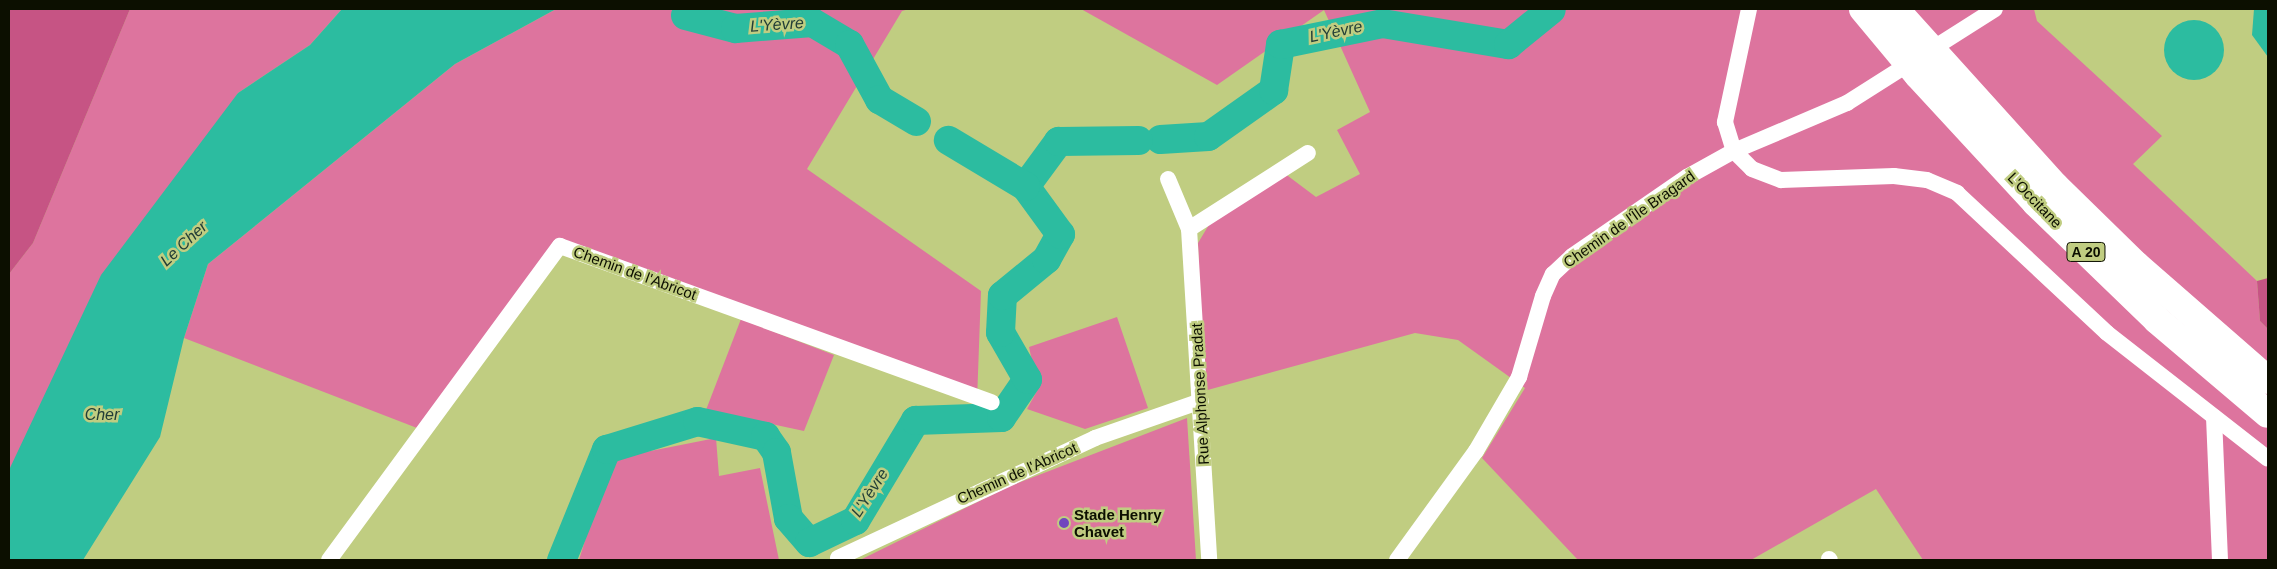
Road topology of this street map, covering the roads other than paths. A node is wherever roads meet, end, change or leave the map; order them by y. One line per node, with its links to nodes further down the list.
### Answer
1 (1749, 9): 7 (street)
2 (1863, 9): 5 (highway, L'Occitane / A 20)
3 (1895, 9): 5 (highway, L'Occitane / A 20)
4 (1995, 9): 7 (street, Chemin de l'Île Bragard)
5 (1909, 46): 6 (highway, L'Occitane / A 20)
6 (1929, 70): 11 (highway, L'Occitane / A 20); 14 (highway, L'Occitane / A 20)
7 (1734, 150): 15 (street); 20 (street, Chemin de l'Île Bragard)
8 (1308, 153): 10 (street)
9 (1168, 180): 10 (street, Rue Alphonse Pradat)
10 (1190, 229): 12 (street, Rue Alphonse Pradat)
11 (2268, 380)
12 (1201, 401): 17 (street, Chemin de l'Abricot); 19 (street, Rue Alphonse Pradat)
13 (992, 402): 18 (street, Chemin de l'Abricot)
14 (2268, 414)
15 (2214, 417): 16 (street); 21 (street)
16 (2268, 459)
17 (838, 558)
18 (328, 560)
19 (1209, 560)
20 (1397, 560)
21 (2220, 560)

